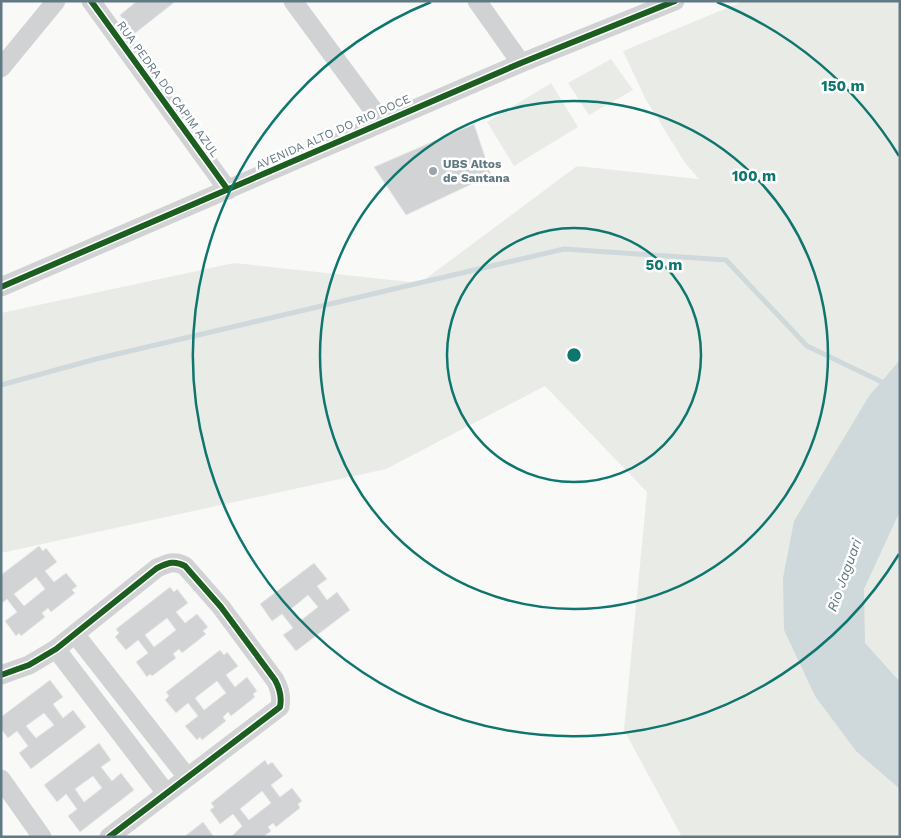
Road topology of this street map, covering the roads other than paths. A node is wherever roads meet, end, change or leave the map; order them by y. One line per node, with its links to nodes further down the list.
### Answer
1 (56, 1): 7 (street)
2 (91, 1): 9 (street, RUA PEDRA DO CAPIM AZUL)
3 (293, 1): 8 (street)
4 (477, 1): 6 (street)
5 (675, 1): 6 (street, AVENIDA ALTO DO RIO DOCE)
6 (521, 63): 8 (street, AVENIDA ALTO DO RIO DOCE)
7 (1, 68)
8 (382, 122): 9 (street, AVENIDA ALTO DO RIO DOCE)
9 (228, 190): 10 (street, AVENIDA ALTO DO RIO DOCE)
10 (1, 287)
11 (74, 634): 12 (street); 14 (street); 14 (street)
12 (56, 649): 13 (street); 16 (street)
13 (1, 675)
14 (187, 778): 16 (street)
15 (1, 779): 17 (street)
16 (166, 793): 18 (street)
17 (42, 837)
18 (109, 837)

